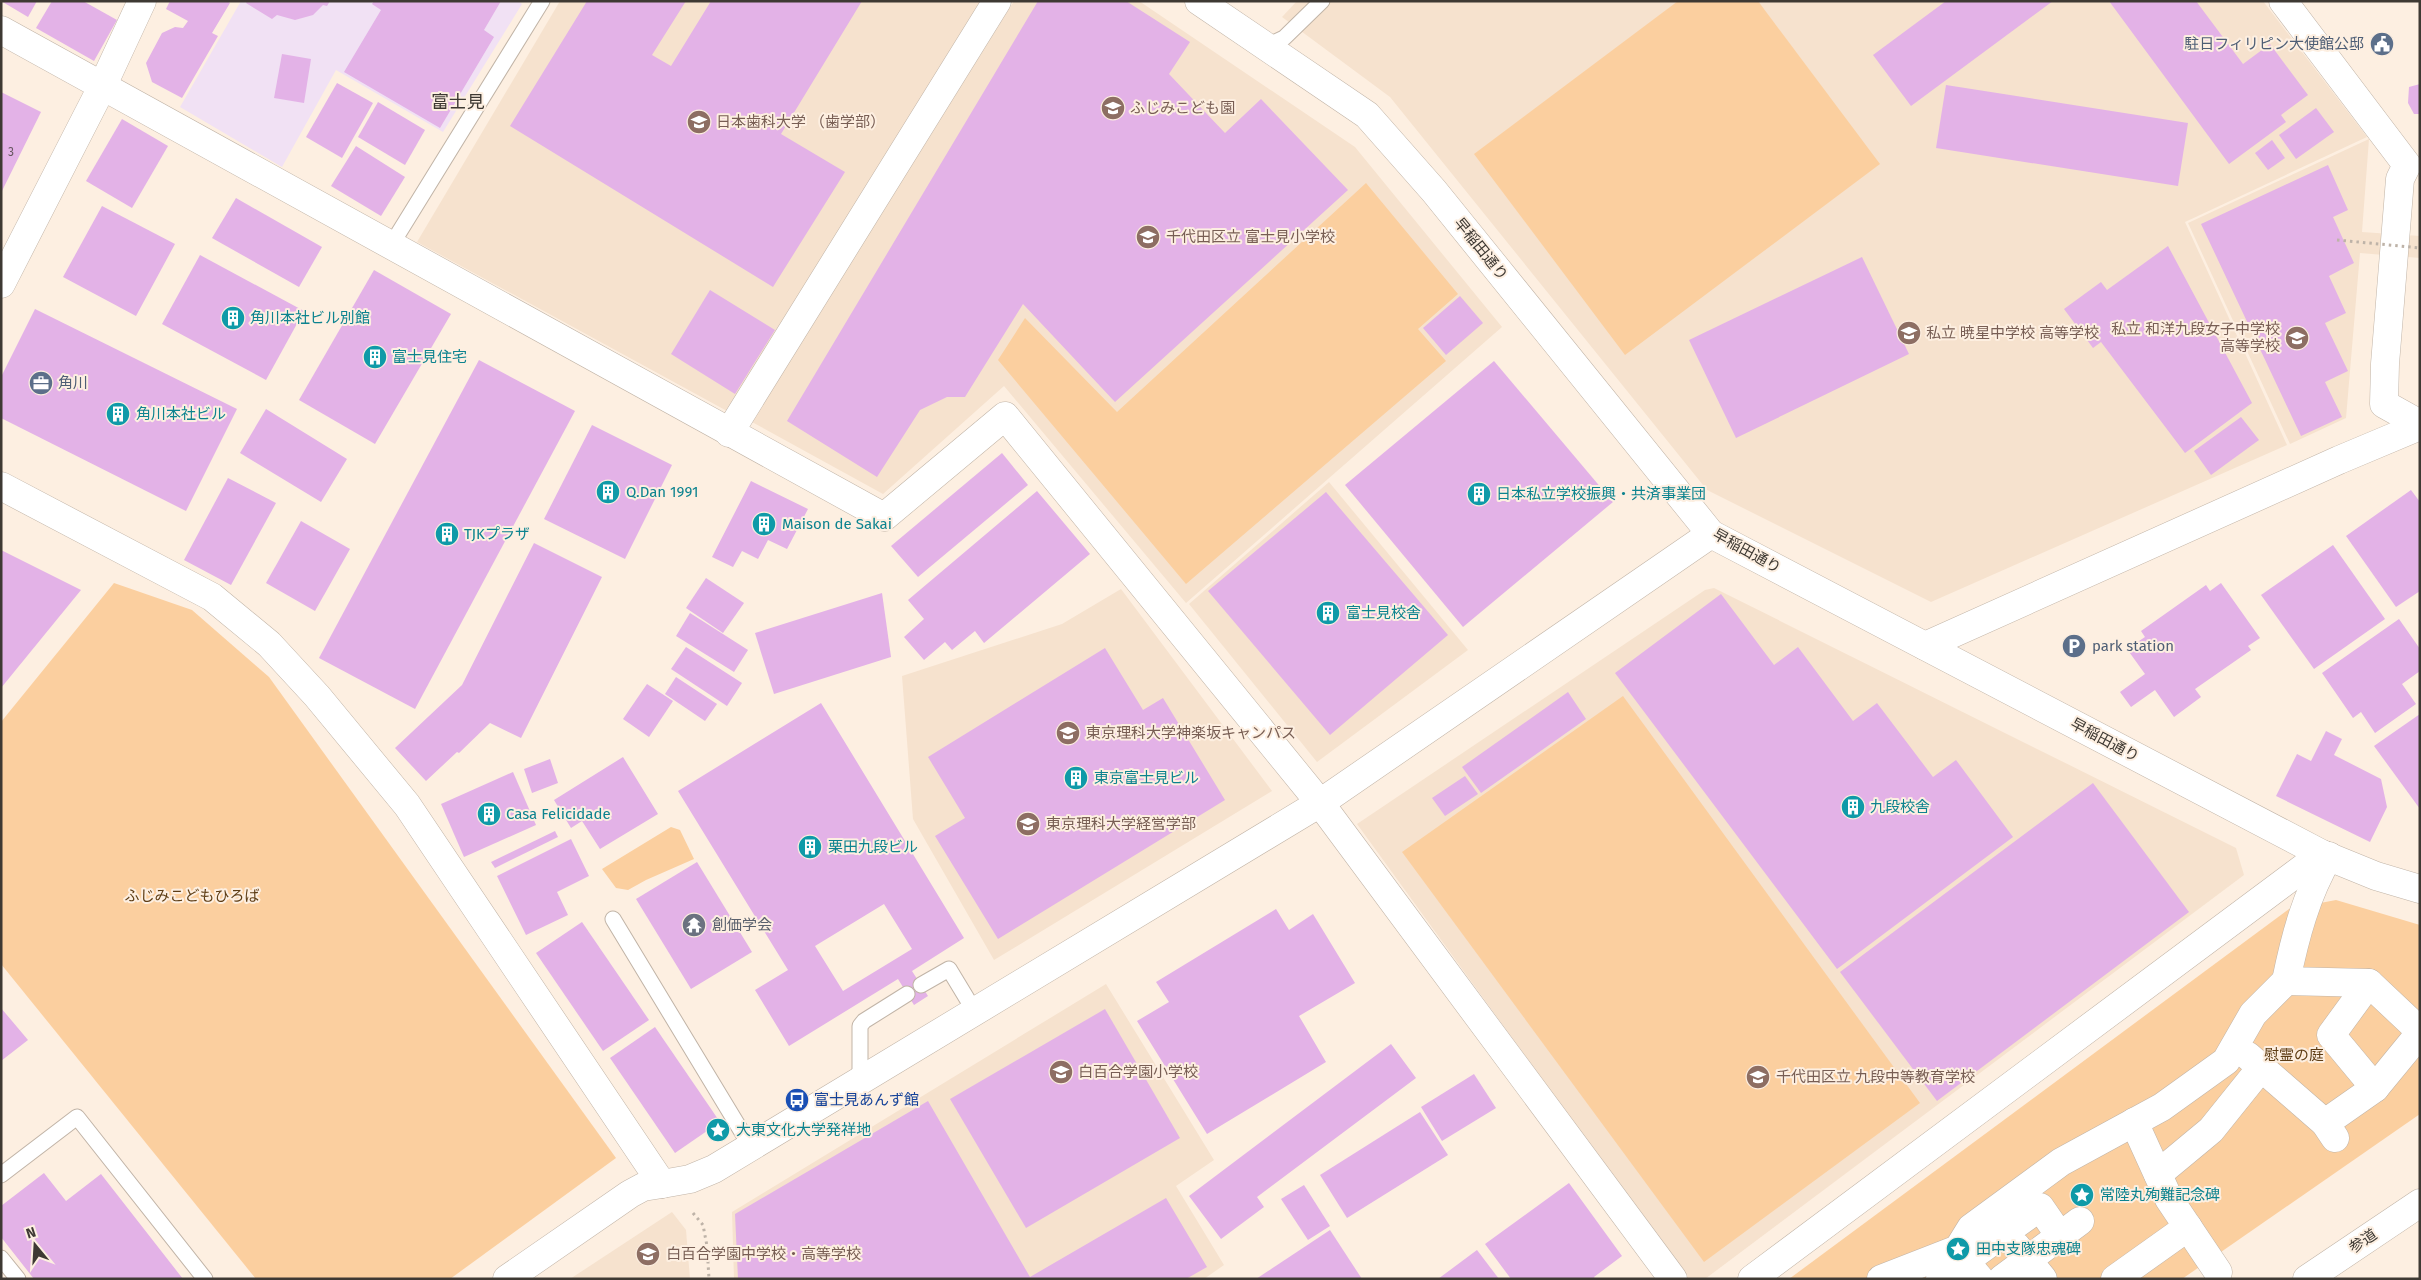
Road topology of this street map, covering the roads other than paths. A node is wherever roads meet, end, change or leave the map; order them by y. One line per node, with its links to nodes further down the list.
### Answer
1 (142, 1): 9 (street)
2 (542, 1): 11 (lane)
3 (997, 1): 14 (street)
4 (1199, 1): 8 (street, 早稲田通り)
5 (1322, 1): 8 (lane)
6 (2283, 1): 10 (street)
7 (1, 30): 9 (street)
8 (1265, 47): 16 (street, 早稲田通り)
9 (102, 86): 11 (street); 12 (street)
10 (2413, 162): 13 (street)
11 (390, 247): 14 (street)
12 (1, 284)
13 (2420, 425): 17 (street)
14 (729, 432): 18 (street)
15 (1, 486): 36 (street)
16 (1711, 534): 17 (street, 早稲田通り); 18 (street)
17 (1925, 646): 19 (street, 早稲田通り)
18 (1320, 803): 26 (street); 47 (street)
19 (2325, 855): 20 (street, 早稲田通り); 22 (street); 48 (street)
20 (2420, 889)
21 (613, 918): 33 (lane)
22 (2286, 981): 23 (street); 28 (street)
23 (2369, 983): 27 (street); 31 (street)
24 (921, 985): 26 (lane)
25 (907, 994): 30 (lane)
26 (975, 1012): 30 (street)
27 (2420, 1032): 31 (street)
28 (2236, 1044): 29 (street); 32 (street)
29 (2260, 1068): 31 (street); 34 (street)
30 (860, 1081): 33 (street)
31 (2375, 1088)
32 (2134, 1122): 34 (street); 49 (street)
33 (751, 1147): 36 (street)
34 (2158, 1174): 38 (street)
35 (1, 1176): 45 (lane)
36 (662, 1184): 46 (street)
37 (2420, 1203): 53 (street, 参道)
38 (2188, 1227): 43 (street); 52 (street)
39 (2004, 1232): 41 (street); 41 (street); 42 (street)
40 (1, 1258): 44 (lane)
41 (2035, 1269): 51 (street)
42 (1972, 1270): 50 (street)
43 (2218, 1272)
44 (18, 1279)
45 (204, 1279)
46 (507, 1279)
47 (1673, 1279)
48 (1752, 1279)
49 (1881, 1279)
50 (1940, 1279)
51 (2002, 1279)
52 (2115, 1279)
53 (2307, 1279)

